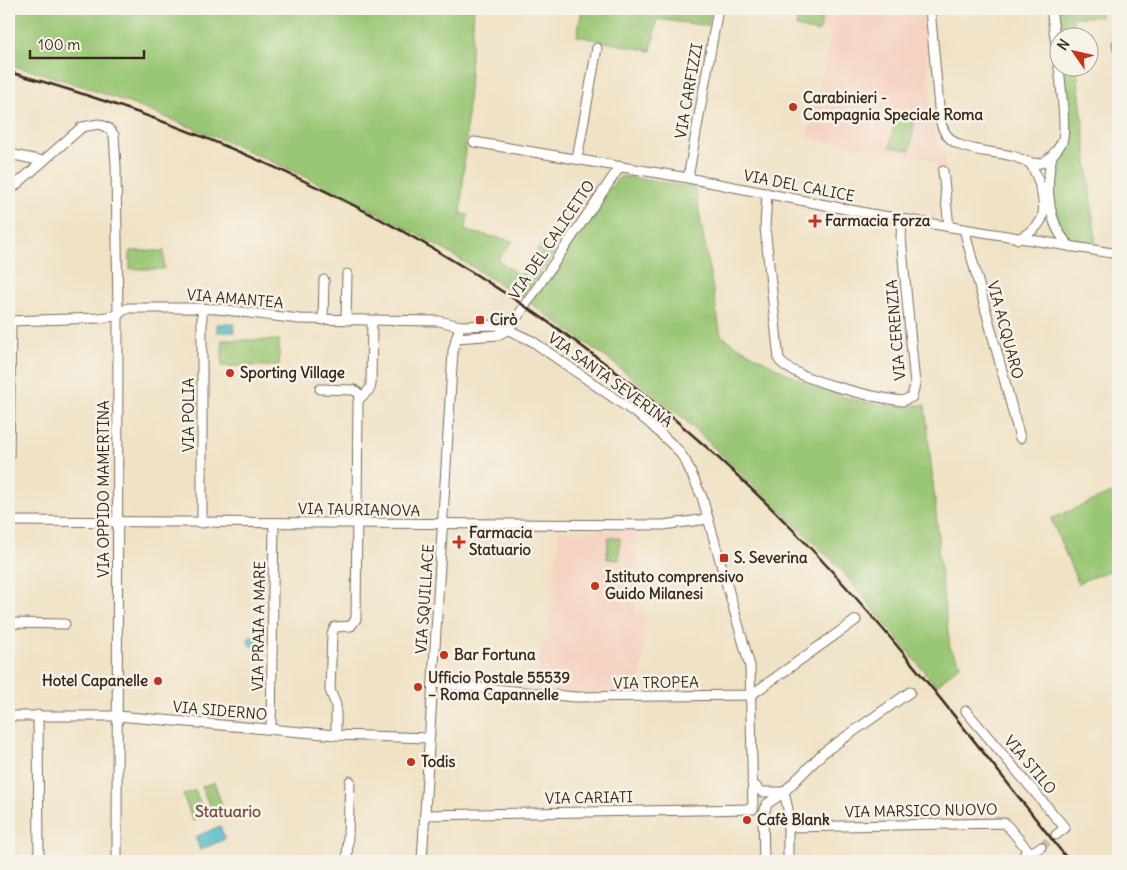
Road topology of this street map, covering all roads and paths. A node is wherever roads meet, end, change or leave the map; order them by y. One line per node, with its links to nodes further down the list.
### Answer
1 (718, 9): 13 (street, VIA CARFIZZI)
2 (930, 9): 10 (street)
3 (1051, 9): 7 (street)
4 (597, 48): 8 (street)
5 (474, 142): 8 (street, VIA DEL CALICE)
6 (9, 154): 9 (street)
7 (1052, 155): 10 (street); 16 (street)
8 (577, 159): 11 (street, VIA DEL CALICE)
9 (42, 161): 14 (street); 28 (street, VIA OPPIDO MAMERTINA)
10 (1029, 162): 18 (street)
11 (619, 168): 13 (street, VIA DEL CALICE); 34 (street, VIA DEL CALICETTO)
12 (942, 171): 19 (street)
13 (688, 178): 15 (street, VIA DEL CALICE)
14 (9, 191)
15 (767, 193): 17 (street, VIA DEL CALICE); 17 (street, VIA CERENZIA)
16 (1053, 218): 22 (street); 23 (street)
17 (902, 220): 19 (street, VIA DEL CALICE)
18 (1040, 222): 21 (street); 22 (street)
19 (949, 227): 20 (street, VIA DEL CALICE)
20 (964, 230): 21 (street, VIA DEL CALICE); 38 (street, VIA ACQUARO)
21 (1018, 239): 22 (street, VIA DEL CALICE)
22 (1042, 242): 23 (street, VIA DEL CALICE)
23 (1071, 247): 24 (street, VIA DEL CALICE)
24 (1118, 254)
25 (347, 274): 30 (street)
26 (324, 280): 29 (street)
27 (202, 308): 28 (street, VIA AMANTEA); 29 (street, VIA AMANTEA); 43 (street, VIA POLIA)
28 (118, 314): 31 (street, VIA AMANTEA); 42 (street, VIA OPPIDO MAMERTINA)
29 (323, 320): 30 (street, VIA AMANTEA)
30 (346, 320): 32 (street, VIA AMANTEA)
31 (10, 321): 39 (street)
32 (372, 321): 33 (street, VIA AMANTEA); 37 (street)
33 (460, 326): 34 (street, VIA SANTA SEVERINA); 35 (street, VIA SQUILLACE)
34 (509, 329): 35 (street); 40 (street, VIA SANTA SEVERINA)
35 (456, 338): 46 (street, VIA SQUILLACE)
36 (320, 389): 37 (street)
37 (362, 396): 45 (street)
38 (1020, 438)
39 (9, 456)
40 (708, 519): 46 (street, VIA TAURIANOVA); 52 (street, VIA SANTA SEVERINA)
41 (9, 521): 42 (street, VIA TAURIANOVA)
42 (118, 522): 43 (street, VIA TAURIANOVA); 56 (street, VIA OPPIDO MAMERTINA)
43 (202, 523): 44 (street, VIA TAURIANOVA)
44 (274, 523): 45 (street, VIA TAURIANOVA); 57 (street, VIA PRAIA A MARE)
45 (356, 523): 46 (street, VIA TAURIANOVA); 58 (street)
46 (443, 524): 50 (street, VIA SQUILLACE)
47 (856, 620): 52 (street)
48 (9, 623): 49 (street)
49 (66, 624)
50 (434, 684): 52 (street, VIA TROPEA); 59 (street, VIA SQUILLACE)
51 (910, 692): 62 (street)
52 (751, 695): 61 (street, VIA SANTA SEVERINA)
53 (966, 711): 67 (street, VIA STILO)
54 (38, 715): 55 (street, VIA SIDERNO); 56 (street, VIA SIDERNO); 70 (street)
55 (9, 716)
56 (118, 716): 57 (street, VIA SIDERNO); 71 (street, VIA OPPIDO MAMERTINA)
57 (271, 729): 58 (street, VIA SIDERNO)
58 (336, 735): 59 (street, VIA SIDERNO)
59 (429, 738): 64 (street, VIA SQUILLACE)
60 (350, 781): 72 (street)
61 (752, 783): 62 (street); 63 (street, VIA SANTA SEVERINA)
62 (784, 792): 65 (street); 66 (street)
63 (753, 809): 64 (street, VIA CARIATI); 65 (street)
64 (425, 815): 73 (street, VIA SQUILLACE)
65 (763, 816): 74 (street)
66 (788, 827): 69 (street, VIA MARSICO NUOVO); 75 (street)
67 (1056, 835)
68 (1041, 847): 69 (street)
69 (1024, 858)
70 (39, 861)
71 (117, 861)
72 (347, 861)
73 (422, 861)
74 (764, 861)
75 (788, 861)

